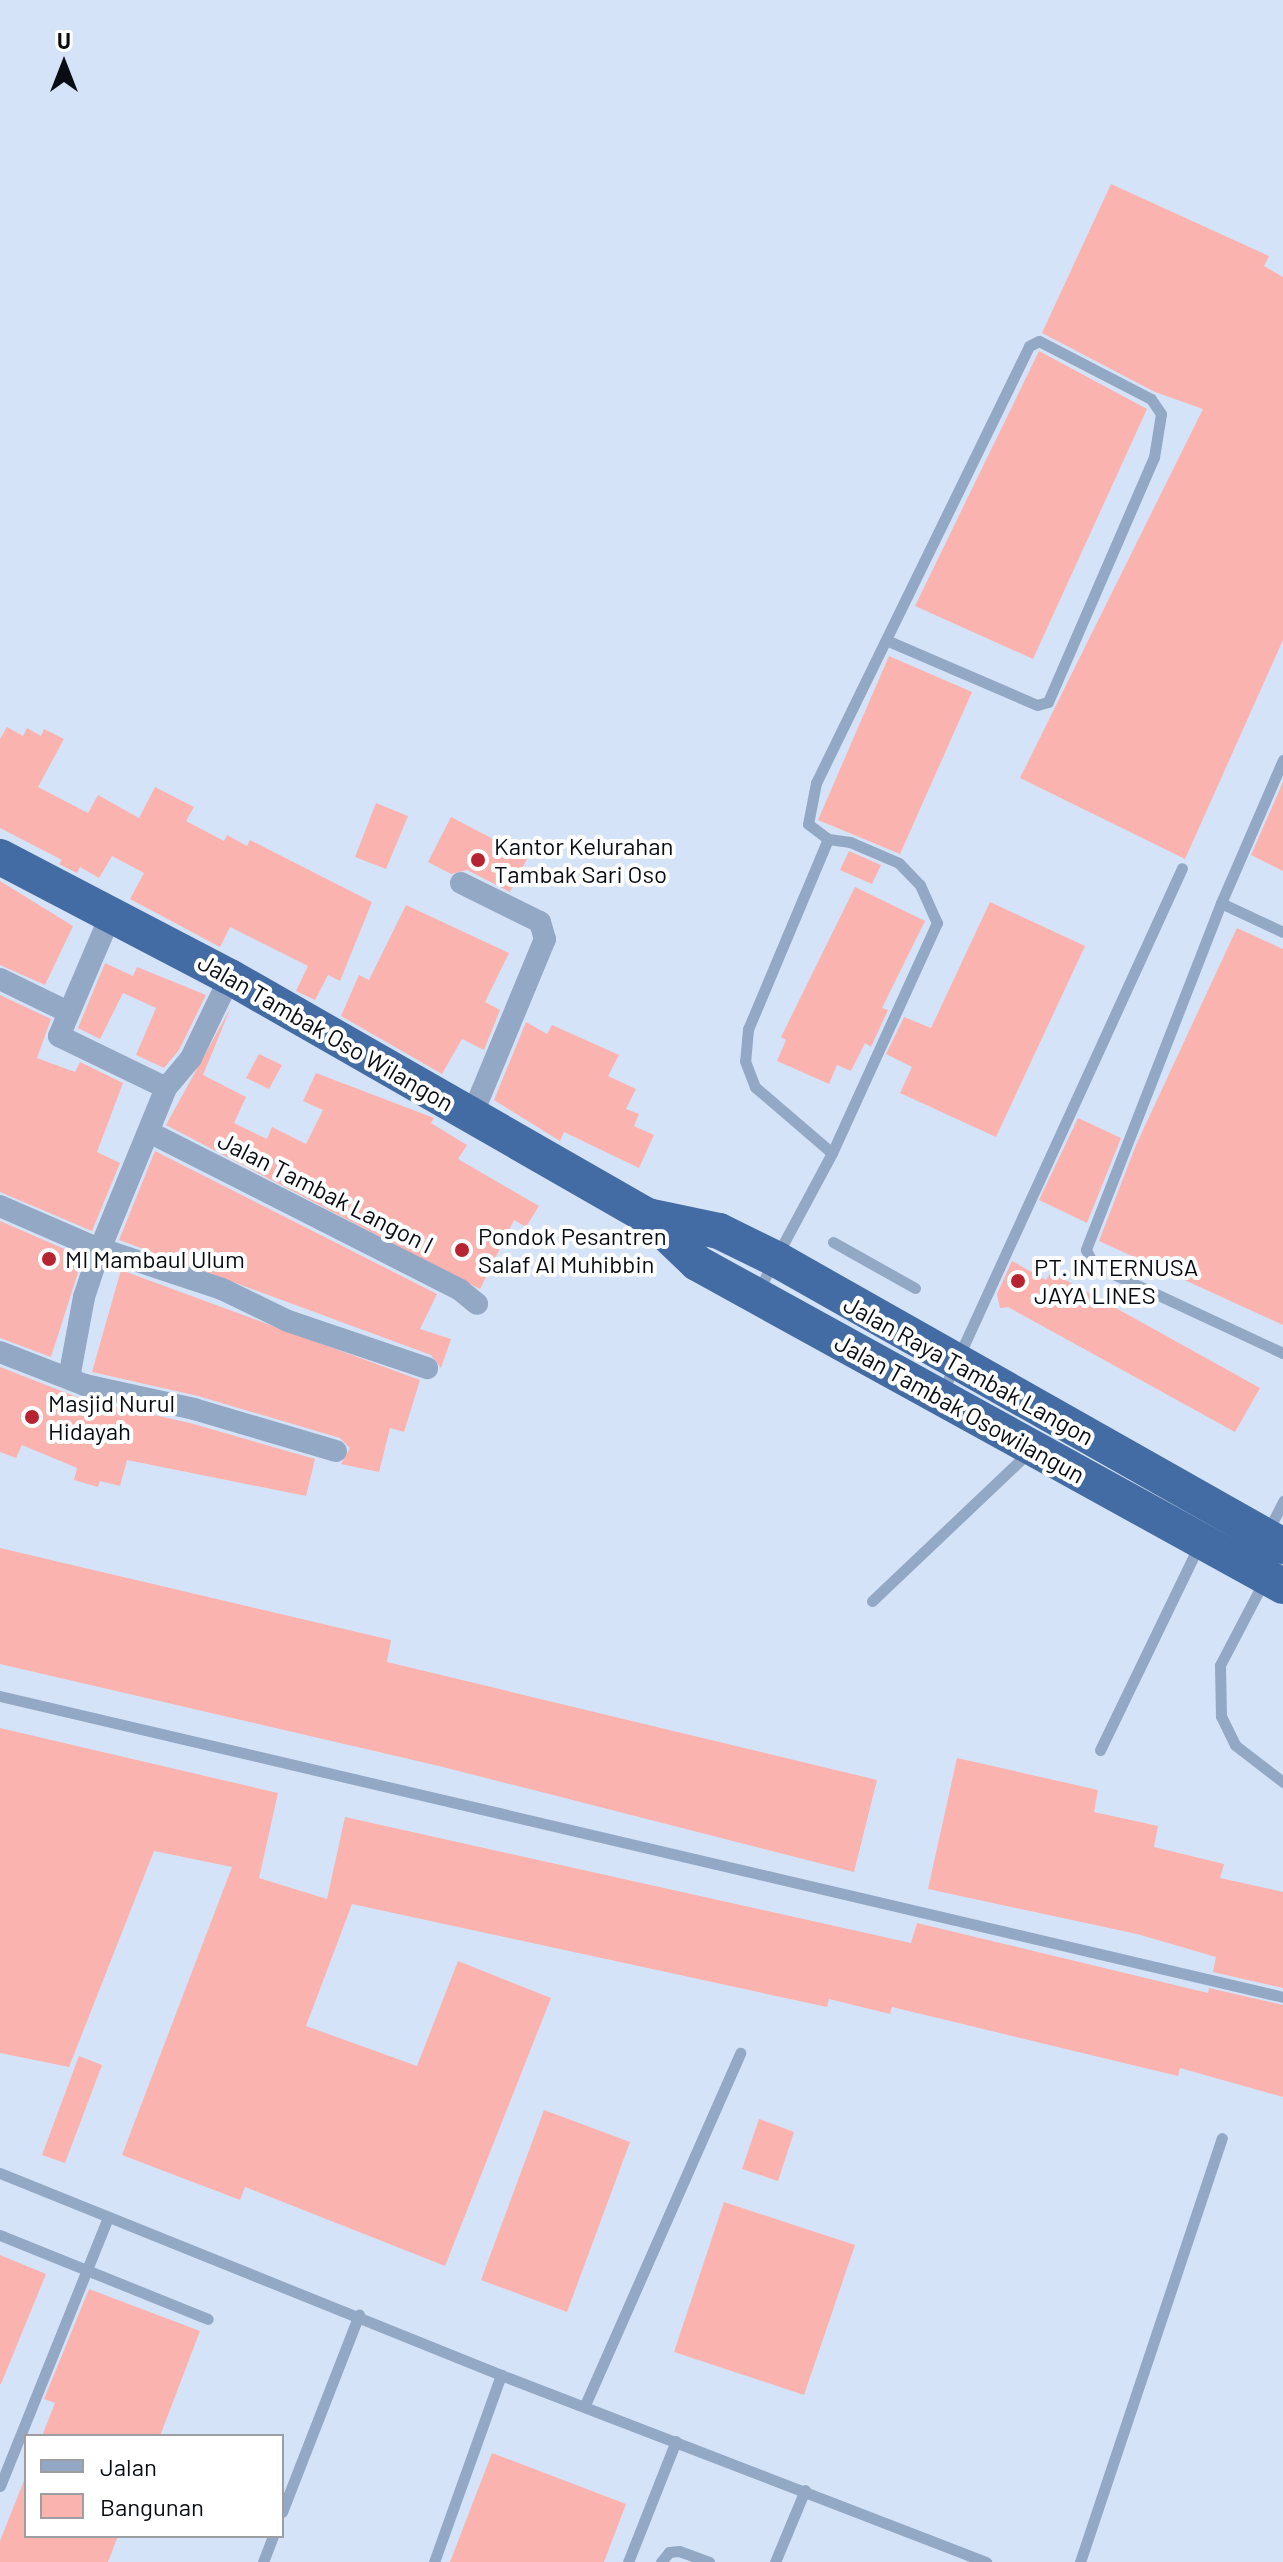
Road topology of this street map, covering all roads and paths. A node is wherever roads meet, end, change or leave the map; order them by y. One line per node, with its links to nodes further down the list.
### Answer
1 (886, 640): 1 (lane); 3 (lane)
2 (1283, 760): 7 (lane)
3 (828, 839): 16 (lane); 16 (lane)
4 (0, 857): 8 (highway, Jalan Tambak Oso Wilangon)
5 (1182, 868): 27 (lane)
6 (461, 883): 14 (street)
7 (1221, 903): 9 (lane); 26 (lane)
8 (112, 912): 10 (highway, Jalan Tambak Oso Wilangon); 12 (street)
9 (1283, 932)
10 (230, 977): 13 (street); 14 (highway, Jalan Tambak Oso Wilangon)
11 (0, 979): 12 (street)
12 (66, 1011): 13 (street)
13 (166, 1088): 15 (street)
14 (472, 1115): 18 (highway, Jalan Tambak Oso Wilangon)
15 (149, 1132): 20 (street); 24 (street, Jalan Tambak Langon I)
16 (832, 1153): 21 (lane)
17 (0, 1206): 20 (street)
18 (648, 1216): 21 (highway, Jalan Raya Tambak Langon); 23 (highway, Jalan Tambak Osowilangun)
19 (833, 1242): 22 (lane)
20 (100, 1249): 28 (street); 29 (street)
21 (776, 1259): 23 (lane); 27 (highway, Jalan Raya Tambak Langon)
22 (915, 1288)
23 (755, 1295): 30 (highway, Jalan Tambak Osowilangun)
24 (477, 1304)
25 (0, 1352): 29 (street)
26 (1283, 1353)
27 (958, 1365): 30 (lane); 35 (highway, Jalan Raya Tambak Langon)
28 (427, 1368)
29 (69, 1378): 32 (street)
30 (940, 1397): 31 (highway, Jalan Tambak Osowilangun)
31 (1033, 1448): 34 (highway, Jalan Tambak Osowilangun); 36 (lane)
32 (336, 1451)
33 (1283, 1501): 35 (lane)
34 (1201, 1541): 35 (highway, Jalan Tambak Osowilangun); 38 (lane)
35 (1268, 1558): 39 (lane)
36 (872, 1601)
37 (0, 1696): 40 (lane)
38 (1100, 1750)
39 (1283, 1782)
40 (1283, 1997)
41 (740, 2053): 50 (lane)
42 (1222, 2138): 63 (lane)
43 (0, 2173): 44 (lane)
44 (108, 2218): 46 (lane); 47 (lane)
45 (0, 2235): 46 (lane)
46 (87, 2268): 48 (lane); 52 (lane)
47 (359, 2315): 49 (lane); 54 (lane)
48 (208, 2319)
49 (501, 2375): 50 (lane); 57 (lane)
50 (585, 2405): 51 (lane)
51 (676, 2441): 53 (lane); 58 (lane)
52 (0, 2486)
53 (805, 2490): 61 (lane); 62 (lane)
54 (284, 2507)
55 (272, 2538): 56 (lane)
56 (263, 2562)
57 (434, 2562)
58 (628, 2562)
59 (661, 2562): 60 (lane)
60 (709, 2562)
61 (775, 2562)
62 (986, 2562)
63 (1080, 2562)

